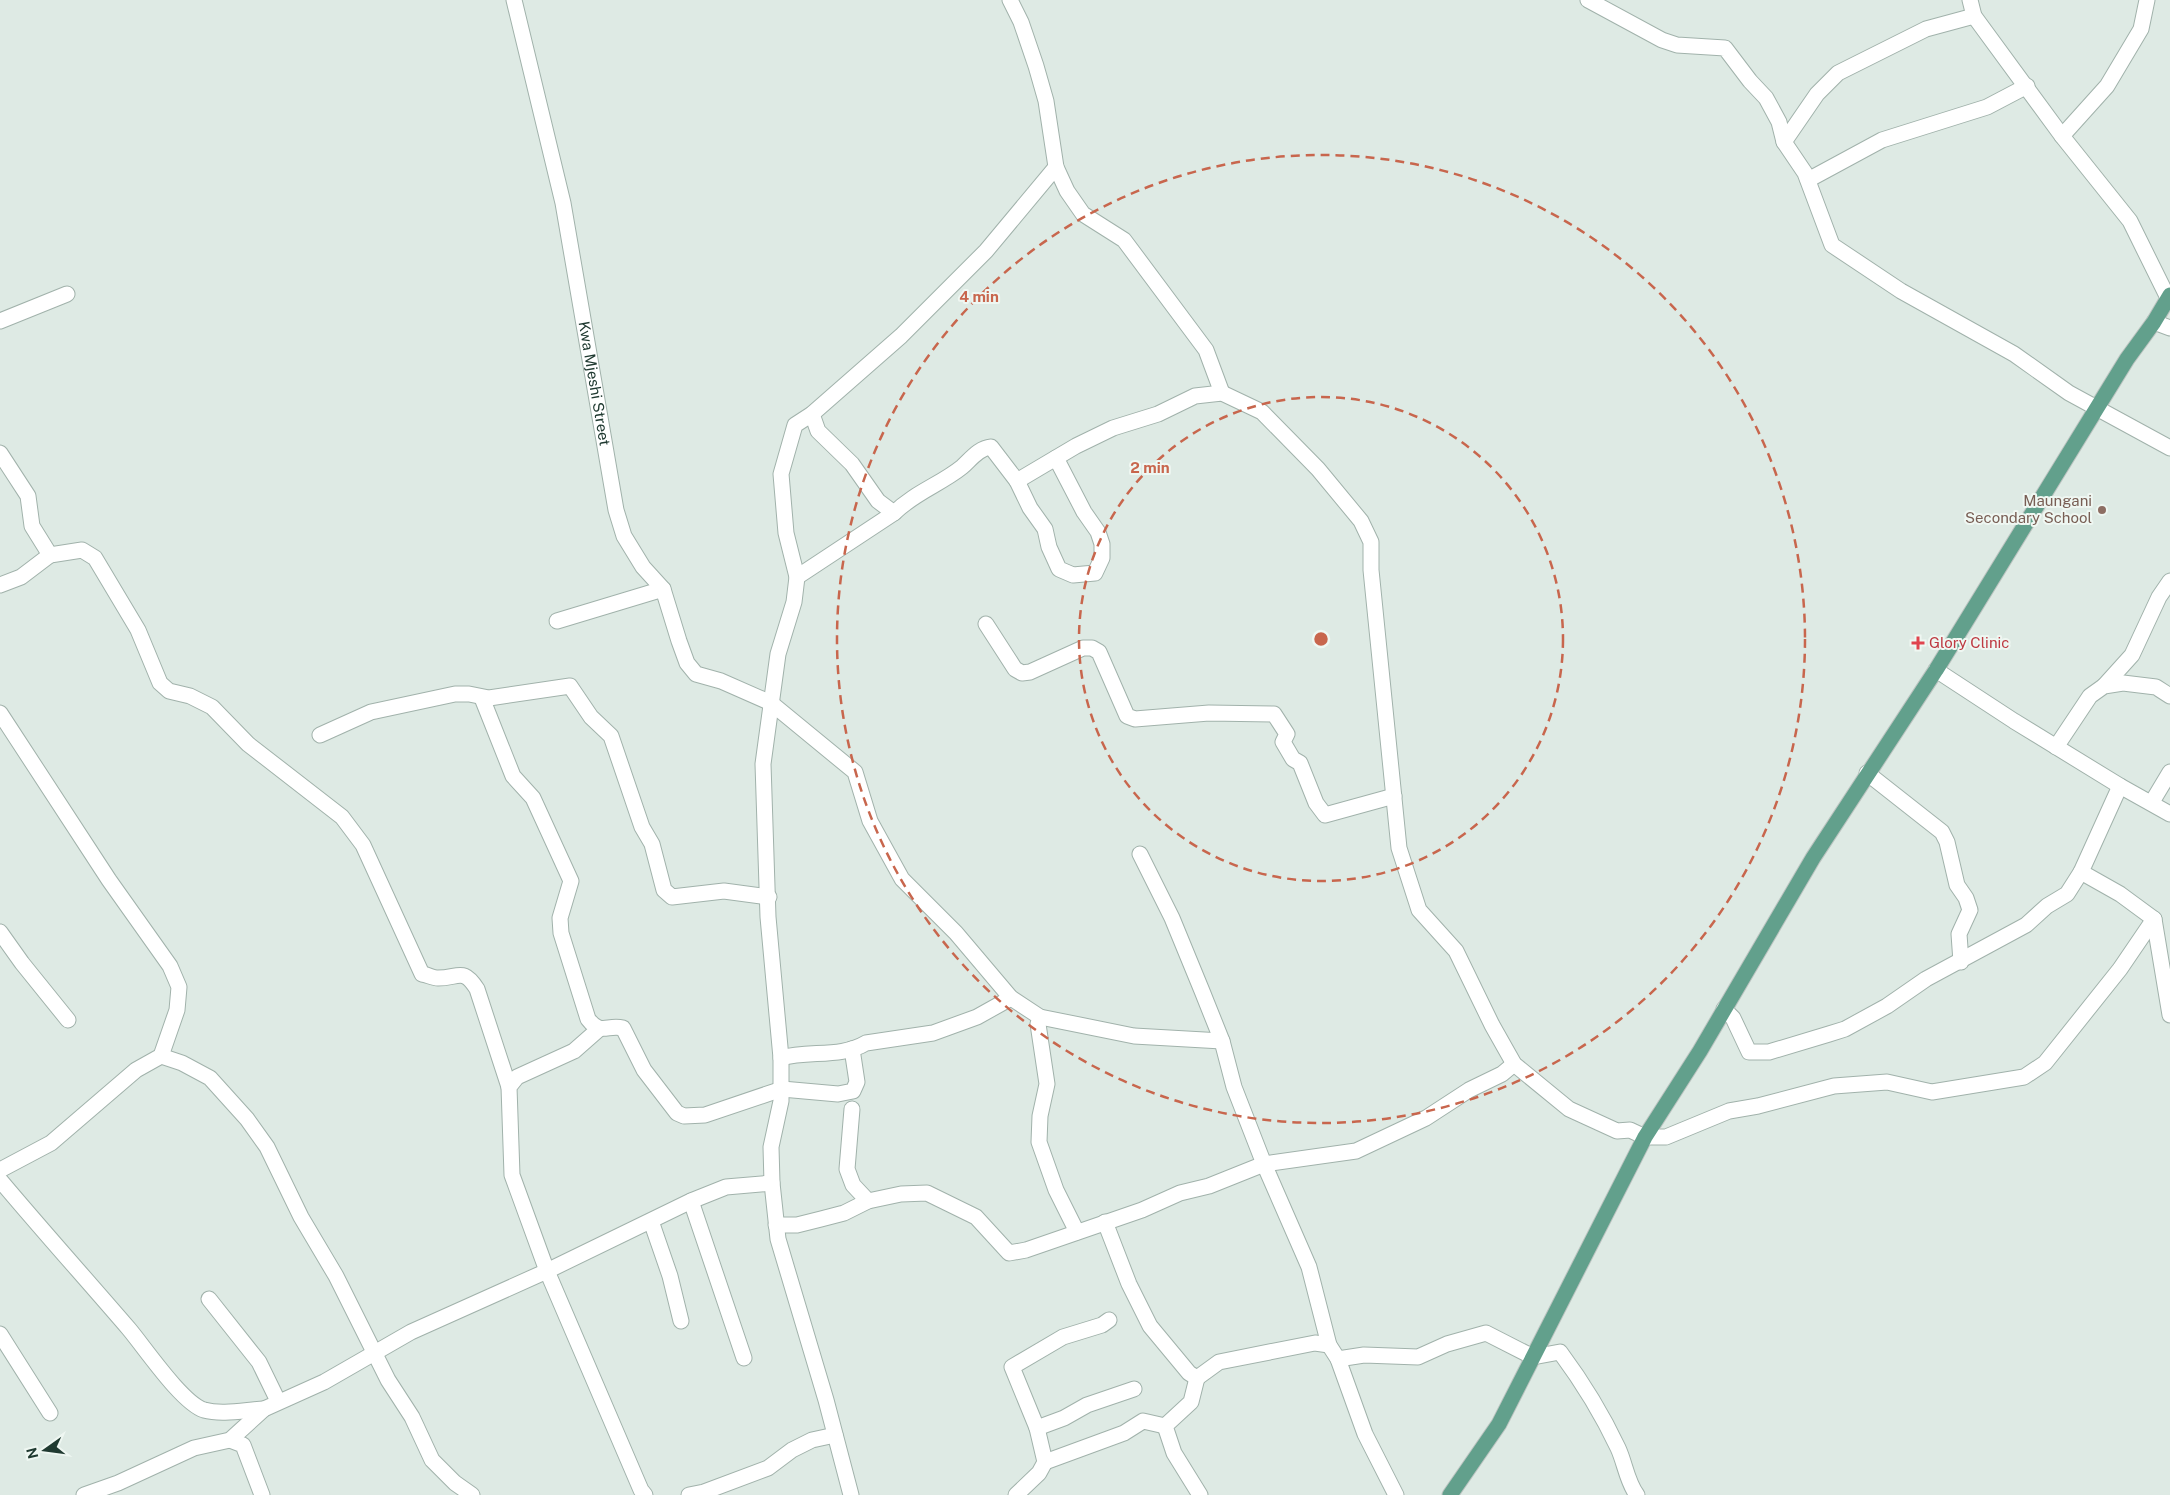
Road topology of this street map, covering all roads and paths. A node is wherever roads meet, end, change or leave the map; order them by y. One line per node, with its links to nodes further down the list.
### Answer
1 (514, 0): 29 (street, Kwa Mjeshi Street)
2 (1010, 0): 10 (street)
3 (1588, 0): 9 (street)
4 (1970, 0): 6 (street)
5 (2147, 0): 8 (street)
6 (1974, 16): 7 (street); 9 (street)
7 (2027, 86): 8 (street); 11 (street)
8 (2062, 136): 13 (street)
9 (1784, 142): 11 (street)
10 (1056, 167): 17 (street); 19 (street)
11 (1808, 180): 18 (street)
12 (67, 294): 14 (street)
13 (2169, 296): 15 (main road)
14 (0, 321)
15 (2154, 322): 16 (street); 18 (main road)
16 (2170, 328)
17 (1222, 393): 22 (street); 43 (street)
18 (2097, 408): 20 (street); 32 (main road)
19 (812, 414): 24 (street); 26 (street)
20 (2170, 448)
21 (0, 453): 25 (street)
22 (1056, 458): 23 (street); 23 (street)
23 (1017, 481): 24 (street)
24 (894, 513): 26 (street)
25 (50, 554): 28 (street); 63 (street)
26 (798, 577): 36 (street)
27 (2170, 580): 33 (street)
28 (0, 586)
29 (663, 589): 30 (street); 36 (street, Kwa Mjeshi Street)
30 (556, 622)
31 (986, 624): 43 (street)
32 (1936, 670): 39 (street); 41 (main road)
33 (2104, 686): 34 (street); 39 (street)
34 (2170, 696)
35 (482, 698): 38 (street); 48 (street); 57 (street)
36 (770, 703): 48 (street); 52 (street, Kwa Mjeshi Street)
37 (1, 715): 60 (street)
38 (320, 735)
39 (2056, 747): 42 (street)
40 (2170, 772): 44 (street)
41 (1867, 773): 51 (street); 53 (main road)
42 (2120, 786): 44 (street); 47 (street)
43 (1394, 796): 62 (street)
44 (2152, 802): 45 (street)
45 (2170, 814)
46 (1140, 854): 58 (street)
47 (2081, 872): 49 (street); 51 (street)
48 (769, 897): 61 (street)
49 (2154, 919): 54 (street); 66 (street)
50 (0, 932): 56 (street)
51 (1961, 962): 53 (street)
52 (1011, 998): 55 (street, Kwa Mjeshi Street); 59 (street)
53 (1724, 1009): 66 (main road)
54 (2170, 1015)
55 (1040, 1017): 58 (street); 76 (street)
56 (68, 1020)
57 (599, 1029): 63 (street); 64 (street)
58 (1222, 1041): 67 (street)
59 (852, 1049): 61 (street); 64 (street)
60 (161, 1056): 68 (street); 85 (street)
61 (781, 1058): 64 (street)
62 (1514, 1064): 66 (street); 67 (street)
63 (509, 1087): 77 (street)
64 (782, 1089): 70 (street)
65 (852, 1109): 71 (street)
66 (1645, 1137): 82 (main road)
67 (1264, 1164): 74 (street); 83 (street)
68 (0, 1170)
69 (0, 1180): 92 (street)
70 (772, 1183): 72 (street); 75 (street)
71 (868, 1201): 75 (street); 76 (street)
72 (691, 1202): 73 (street); 87 (street)
73 (651, 1221): 77 (street); 80 (street)
74 (1105, 1222): 76 (street); 89 (street)
75 (776, 1225): 96 (street)
76 (1077, 1232)
77 (547, 1271): 85 (street); 103 (street)
78 (209, 1298): 91 (street)
79 (1109, 1320): 95 (street)
80 (681, 1321)
81 (0, 1334): 93 (street)
82 (1541, 1342): 84 (street); 86 (main road)
83 (1329, 1344): 88 (street); 89 (street)
84 (1560, 1352): 86 (street); 109 (street)
85 (375, 1354): 91 (street); 102 (street)
86 (1532, 1357): 88 (street); 108 (main road)
87 (744, 1358)
88 (1338, 1359): 107 (street)
89 (1197, 1378): 94 (street)
90 (1134, 1389): 95 (street)
91 (278, 1402): 92 (street)
92 (264, 1409): 97 (street)
93 (50, 1413)
94 (1165, 1426): 98 (street); 106 (street)
95 (1037, 1428): 98 (street)
96 (835, 1435): 104 (street); 105 (street)
97 (230, 1440): 100 (street); 101 (street)
98 (1046, 1462): 99 (street)
99 (1025, 1493)
100 (84, 1495)
101 (262, 1495)
102 (472, 1495)
103 (645, 1495)
104 (689, 1495)
105 (851, 1495)
106 (1200, 1495)
107 (1396, 1495)
108 (1450, 1495)
109 (1637, 1495)

